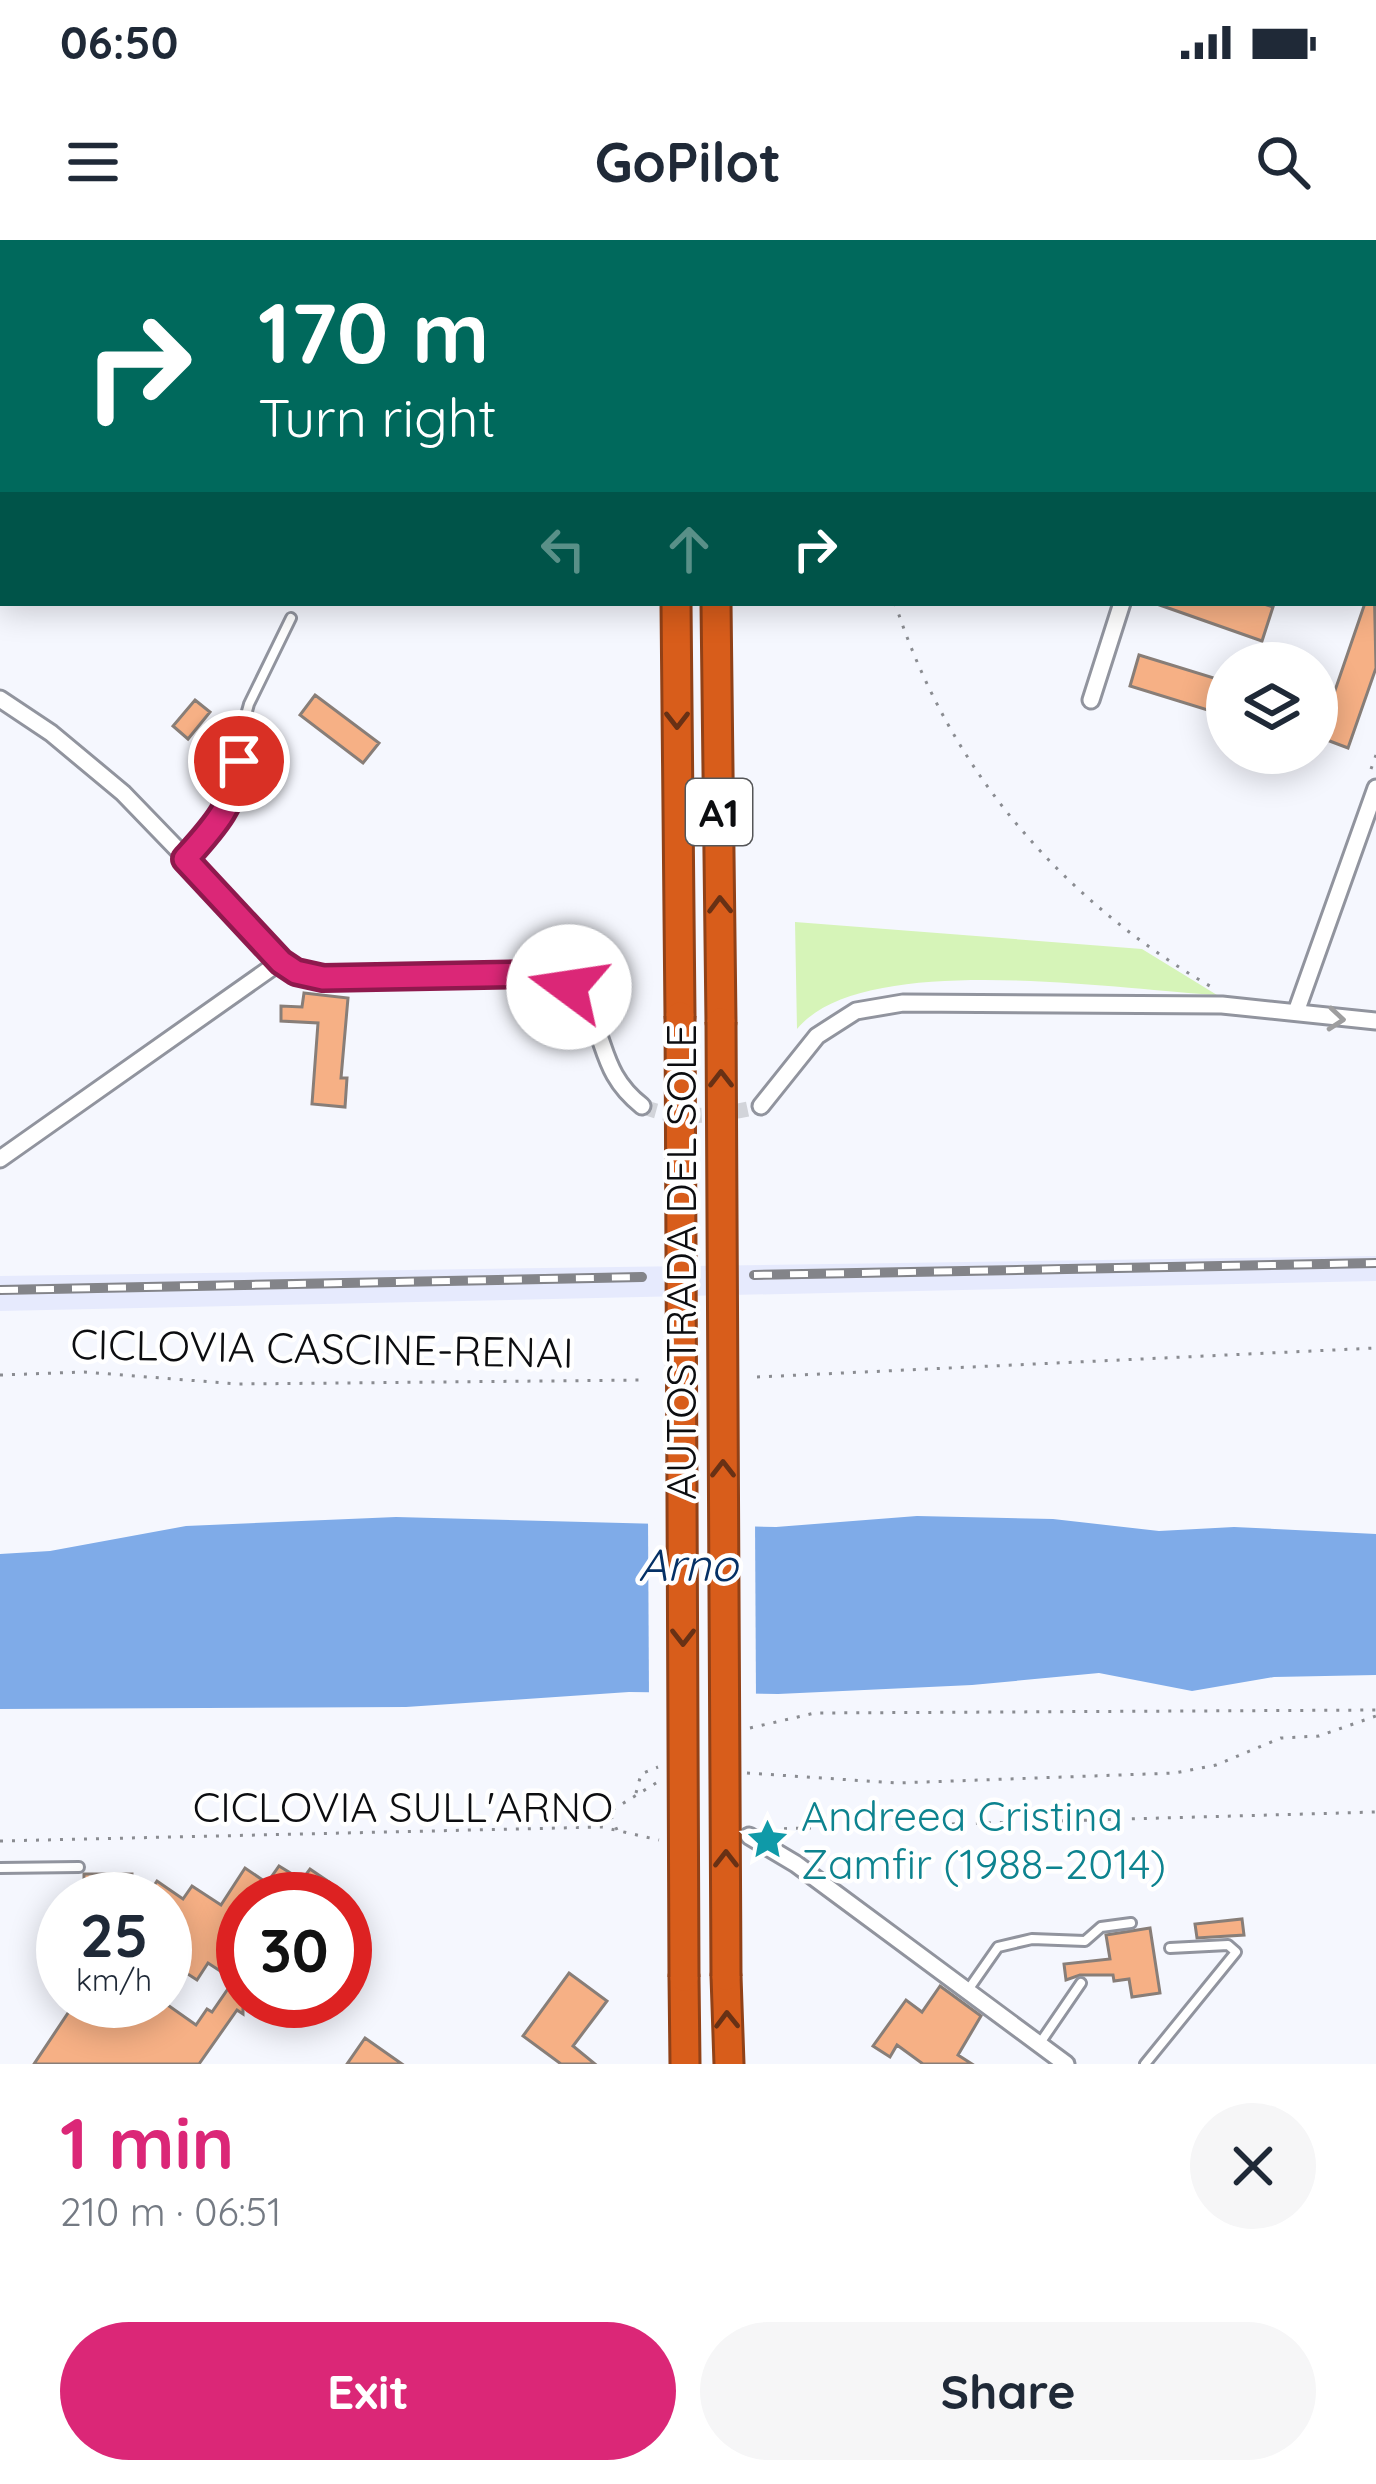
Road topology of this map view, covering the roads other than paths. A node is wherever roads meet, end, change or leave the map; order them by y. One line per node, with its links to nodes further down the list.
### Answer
1 (676, 606): 23 (highway, AUTOSTRADA DEL SOLE / A1, one-way to 23, bridge)
2 (716, 606): 24 (highway, AUTOSTRADA DEL SOLE / A1, one-way to 2, bridge)
3 (1121, 606): 6 (street)
4 (292, 618): 8 (lane)
5 (0, 699): 8 (street)
6 (1091, 700)
7 (1376, 788): 10 (street)
8 (185, 859): 9 (street)
9 (281, 962): 12 (street); 14 (street)
10 (1296, 1012): 11 (street, one-way to 11); 13 (street)
11 (1376, 1021)
12 (642, 1106)
13 (761, 1106)
14 (0, 1159)
15 (749, 1836): 21 (street)
16 (79, 1867): 17 (lane)
17 (0, 1868)
18 (1131, 1923): 21 (lane)
19 (1170, 1948): 26 (lane)
20 (1081, 1984): 22 (lane)
21 (967, 1991): 22 (street)
22 (1039, 2044): 25 (street)
23 (685, 2064)
24 (728, 2064)
25 (1066, 2064)
26 (1145, 2064)

